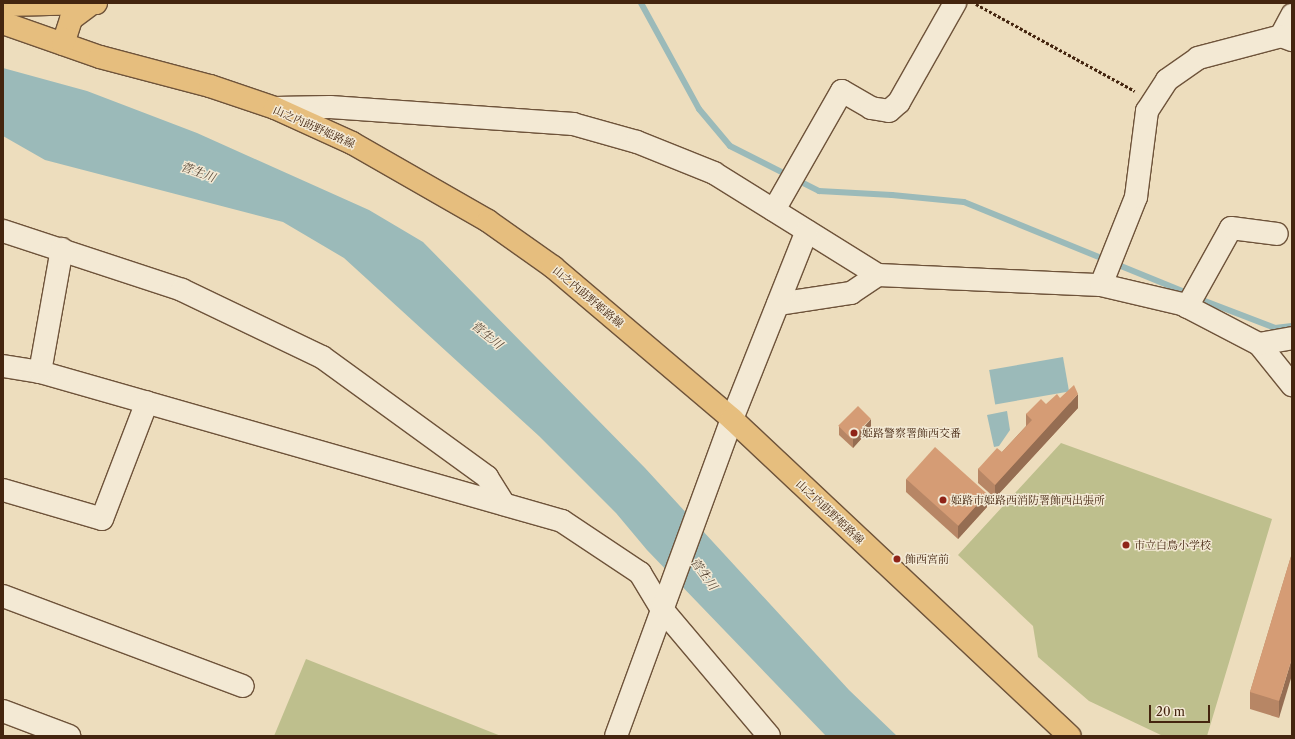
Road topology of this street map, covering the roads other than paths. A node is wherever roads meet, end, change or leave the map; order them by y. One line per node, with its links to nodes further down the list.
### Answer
1 (92, 3): 2 (main road); 4 (main road); 8 (main road)
2 (96, 3)
3 (955, 3): 10 (street)
4 (3, 5)
5 (1292, 15): 7 (street)
6 (3, 23): 8 (main road, 山之内莇野姫路線)
7 (1287, 38): 16 (street)
8 (63, 44): 9 (main road, 山之内莇野姫路線)
9 (275, 108): 10 (street); 25 (main road, 山之内莇野姫路線)
10 (774, 210): 11 (street)
11 (807, 231): 15 (street); 17 (street)
12 (3, 232): 14 (street)
13 (1277, 234): 18 (street)
14 (62, 249): 22 (street); 27 (street)
15 (878, 275): 16 (street); 17 (street)
16 (1101, 285): 18 (street)
17 (778, 304): 25 (street)
18 (1187, 307): 20 (street)
19 (1292, 338): 20 (street)
20 (1259, 344): 23 (street)
21 (3, 366): 22 (street)
22 (40, 372): 24 (street)
23 (1292, 385)
24 (148, 402): 26 (street); 27 (street)
25 (729, 426): 29 (street); 37 (main road, 山之内莇野姫路線)
26 (3, 490)
27 (504, 504): 29 (street)
28 (3, 596): 32 (street)
29 (665, 600): 35 (street); 36 (street)
30 (3, 603): 31 (street)
31 (3, 611)
32 (243, 686)
33 (3, 711): 34 (street)
34 (64, 735)
35 (616, 736)
36 (769, 736)
37 (1069, 736)

